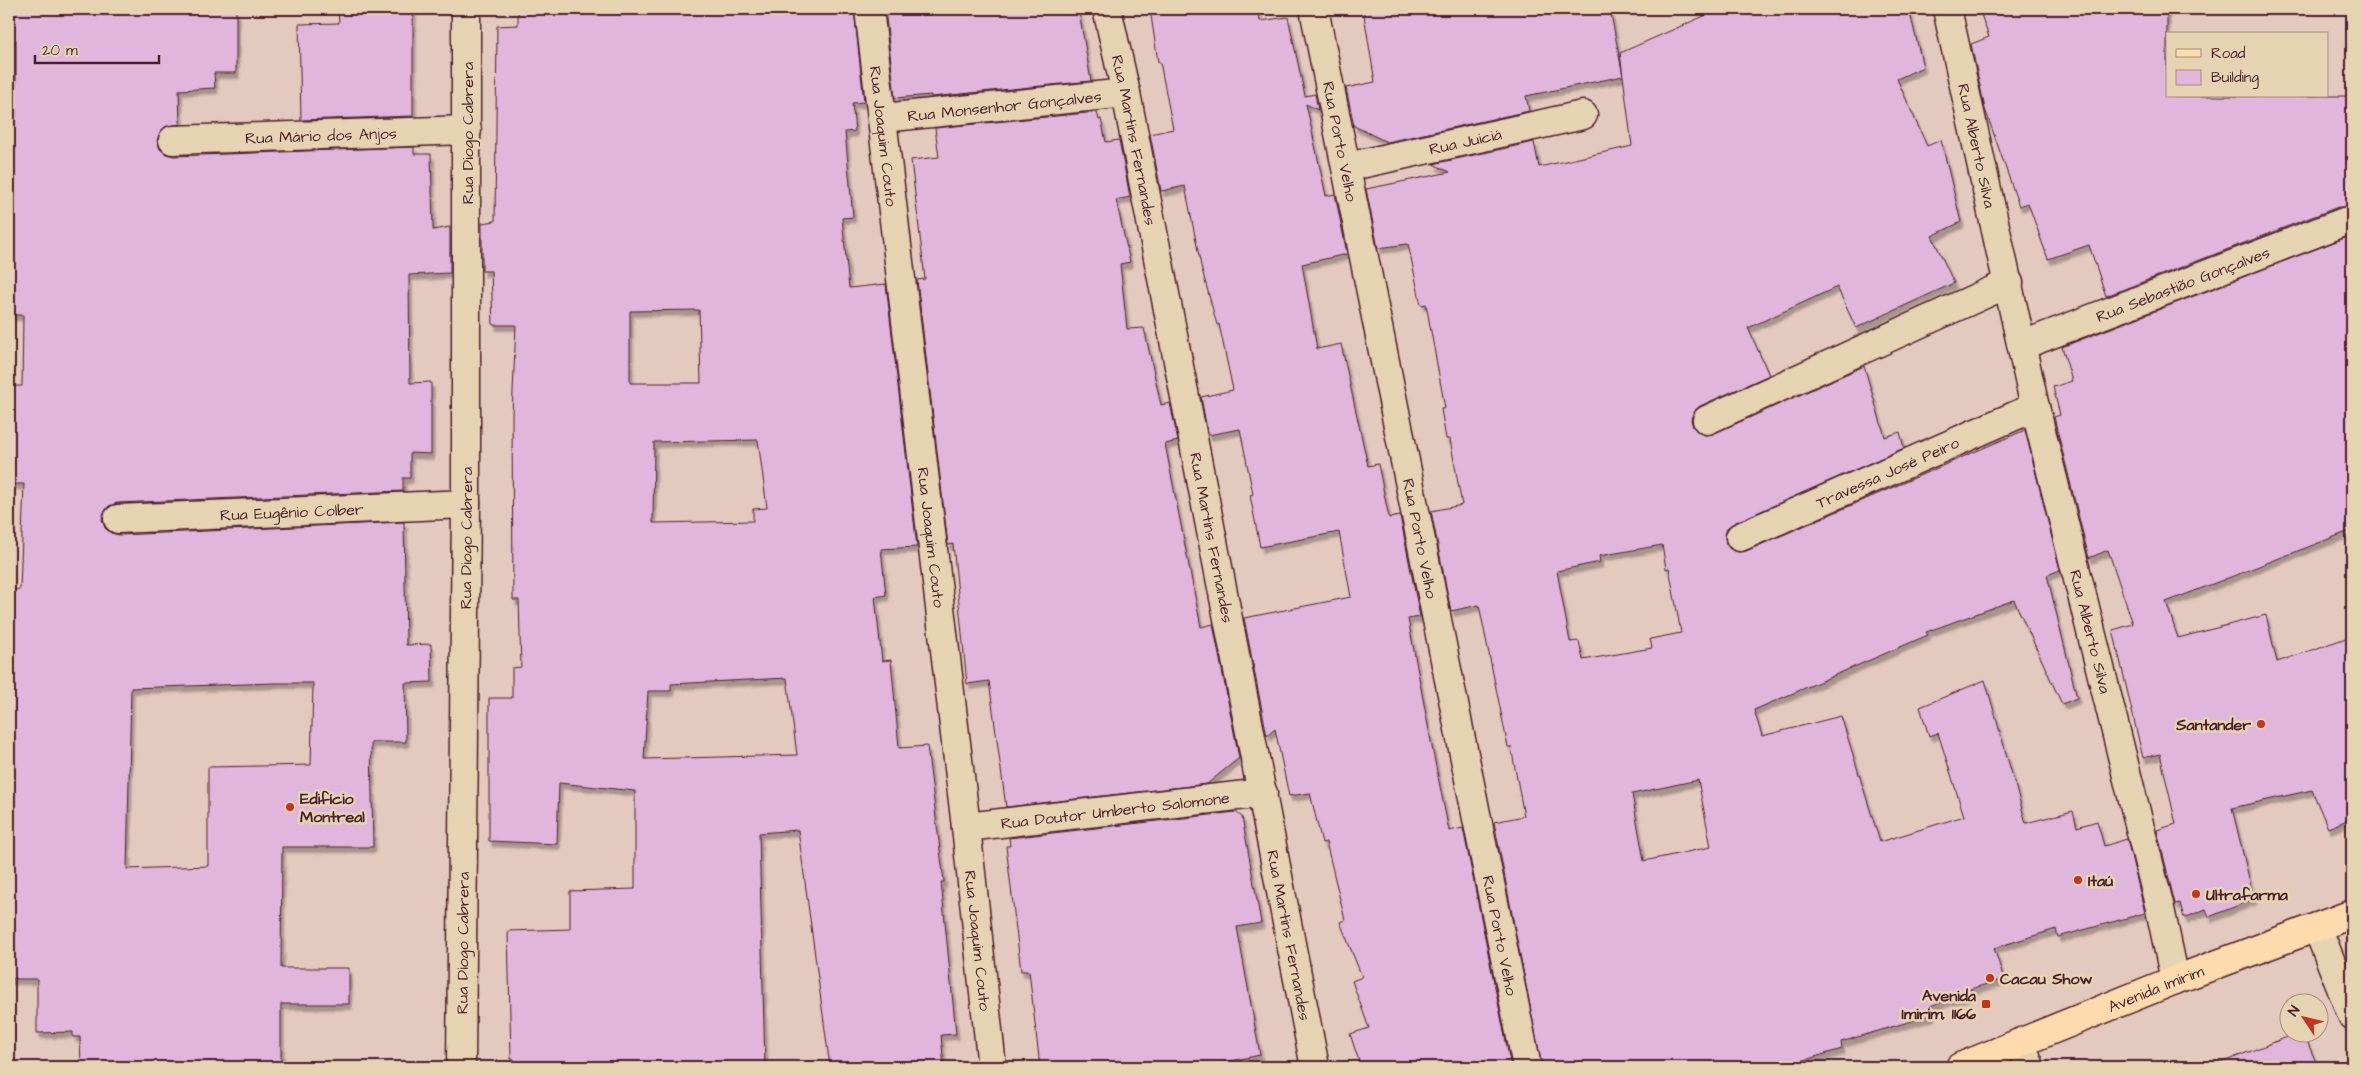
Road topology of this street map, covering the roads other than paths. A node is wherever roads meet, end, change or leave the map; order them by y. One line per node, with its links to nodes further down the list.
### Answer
1 (466, 9): 9 (street, Rua Diogo Cabrera)
2 (869, 9): 8 (street, Rua Joaquim Couto)
3 (1107, 9): 6 (street, Rua Martins Fernandes)
4 (1314, 9): 11 (street, Rua Porto Velho)
5 (1947, 9): 13 (street, Rua Alberto Silva)
6 (1126, 93): 8 (street, Rua Monsenhor Gonçalves); 20 (street, Rua Martins Fernandes)
7 (1583, 115): 11 (street, Rua Juiciá)
8 (883, 118): 21 (street, Rua Joaquim Couto)
9 (467, 130): 10 (street, Rua Mário dos Anjos); 17 (street, Rua Diogo Cabrera)
10 (173, 140)
11 (1347, 167): 30 (street, Rua Porto Velho)
12 (2344, 222): 14 (street, Rua Sebastião Gonçalves)
13 (2009, 283): 14 (street, Rua Alberto Silva); 16 (street)
14 (2023, 345): 15 (street, Rua Alberto Silva)
15 (2035, 407): 19 (street, Travessa José Peiro); 24 (street, Rua Alberto Silva)
16 (1706, 420)
17 (466, 504): 18 (street, Rua Eugênio Colber); 27 (street, Rua Diogo Cabrera)
18 (118, 519)
19 (1740, 536)
20 (1263, 793): 21 (street, Rua Doutor Umberto Salomone); 29 (street, Rua Martins Fernandes)
21 (966, 827): 28 (street, Rua Joaquim Couto)
22 (2352, 914): 23 (main road, Avenida Imirim)
23 (2317, 927): 24 (main road, Avenida Imirim); 25 (street)
24 (2175, 980): 26 (main road, Avenida Imirim)
25 (2352, 1015)
26 (2025, 1055): 31 (main road, Avenida Imirim)
27 (461, 1067)
28 (992, 1067)
29 (1315, 1067)
30 (1527, 1067)
31 (1960, 1067)

